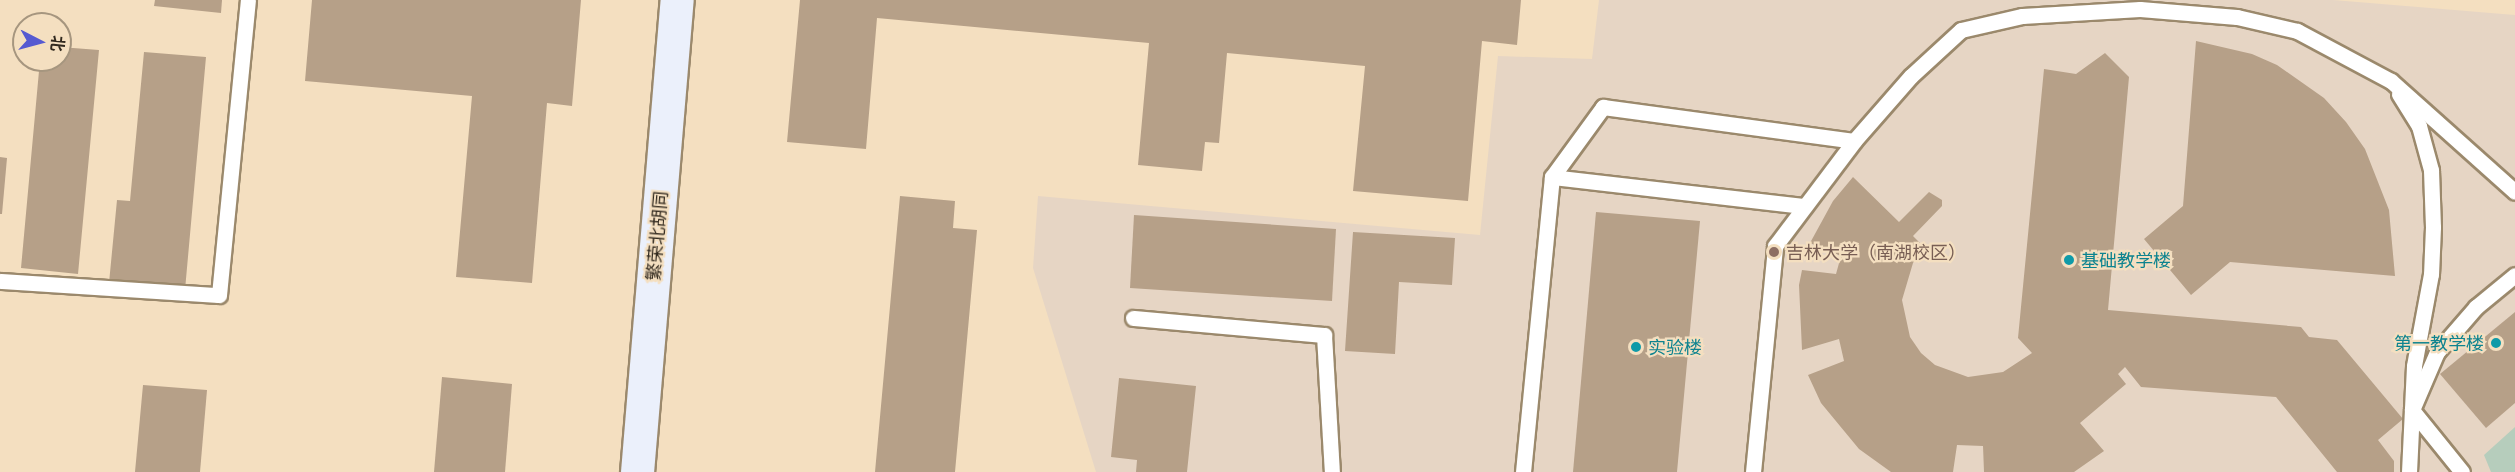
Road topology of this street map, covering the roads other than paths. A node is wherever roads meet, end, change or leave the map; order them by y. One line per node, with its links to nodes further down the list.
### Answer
1 (248, 0): 9 (lane)
2 (677, 0): 12 (street, 繁荣北胡同)
3 (2391, 81): 4 (lane); 6 (lane); 11 (lane)
4 (1854, 141): 5 (lane); 7 (lane)
5 (1552, 177): 7 (lane); 14 (lane)
6 (2515, 192)
7 (1804, 206): 15 (lane)
8 (2515, 275): 11 (lane)
9 (0, 281)
10 (1133, 318): 13 (lane)
11 (2412, 410): 16 (lane); 17 (lane)
12 (637, 472)
13 (1332, 472)
14 (1523, 472)
15 (1753, 472)
16 (2409, 472)
17 (2462, 472)

